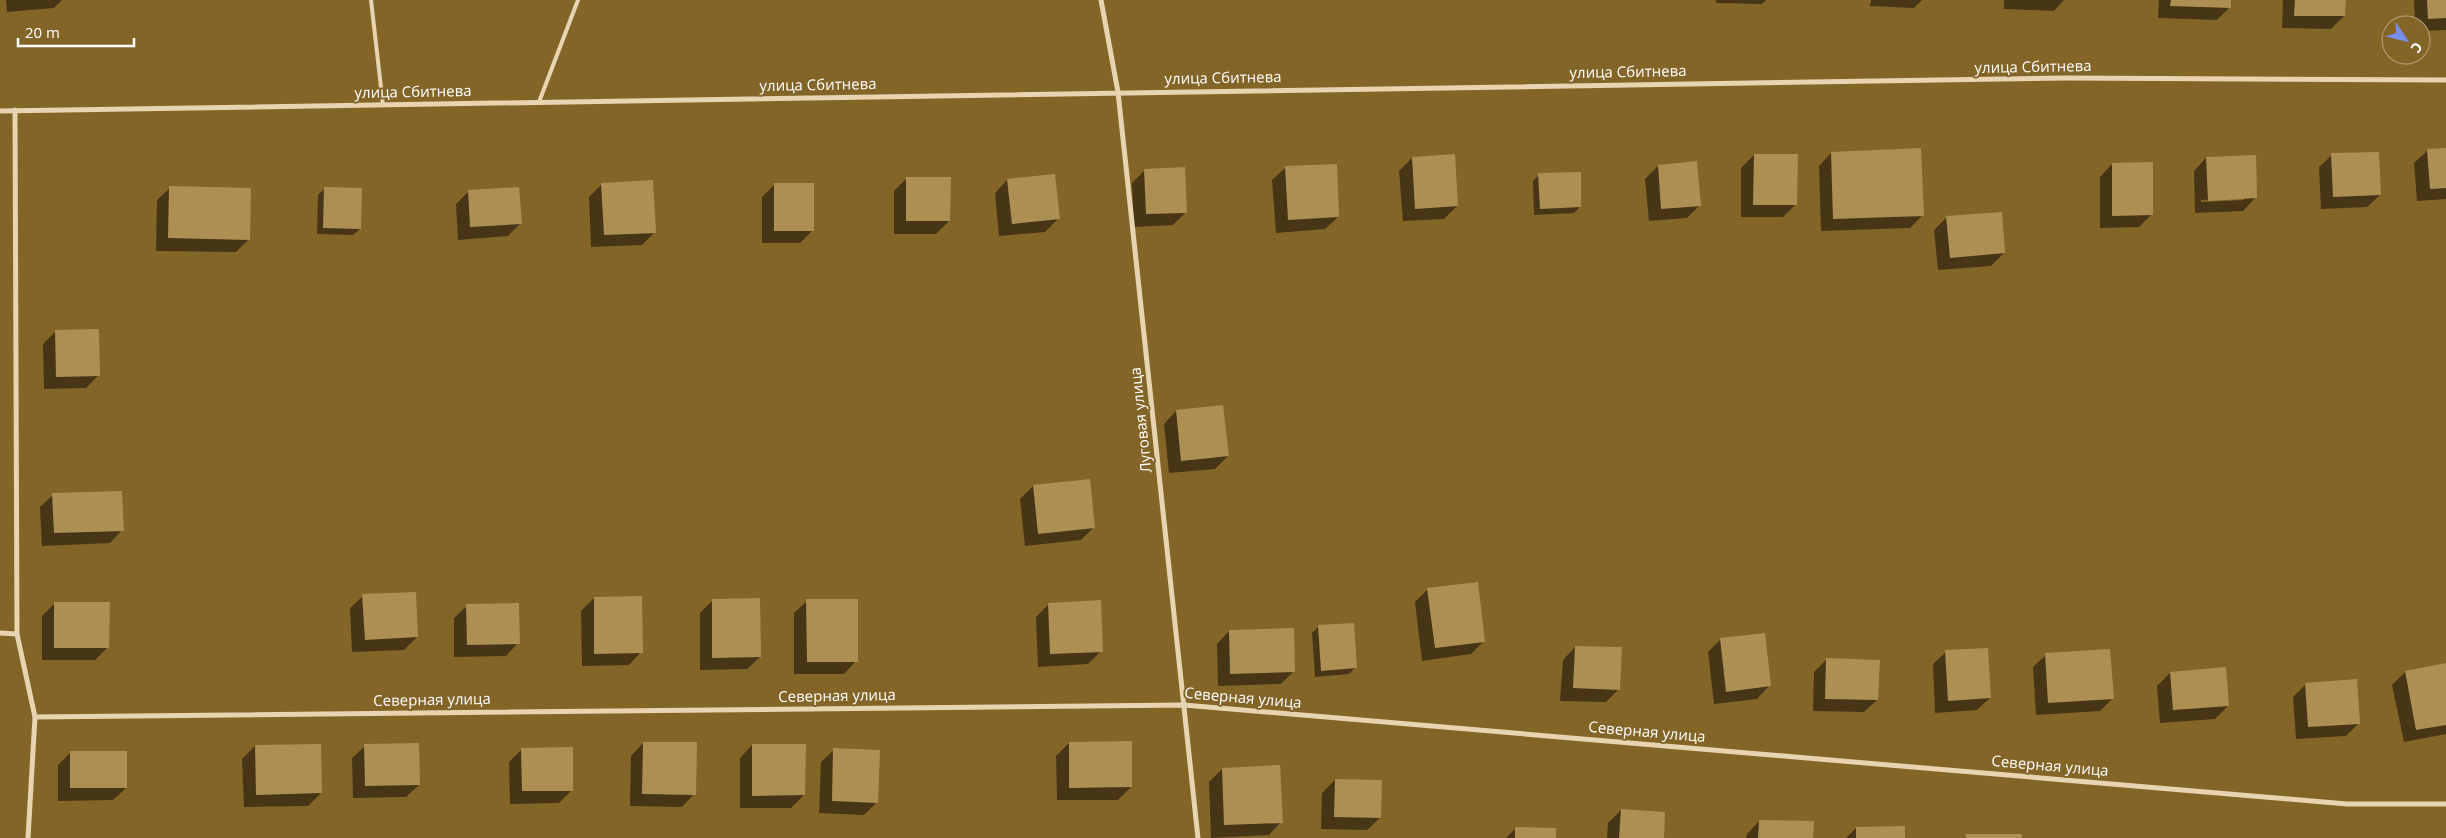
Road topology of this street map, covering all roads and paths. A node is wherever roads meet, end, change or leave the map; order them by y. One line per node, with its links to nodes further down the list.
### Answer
1 (371, 0): 7 (lane)
2 (578, 0): 6 (lane)
3 (1100, 0): 5 (street, Луговая улица)
4 (2446, 80): 5 (street, улица Сбитнева)
5 (1118, 92): 6 (street, улица Сбитнева); 12 (street, Луговая улица)
6 (539, 102): 7 (street, улица Сбитнева)
7 (384, 104): 9 (street, улица Сбитнева)
8 (0, 110): 9 (street, улица Сбитнева)
9 (15, 110): 11 (street)
10 (0, 633): 11 (street)
11 (17, 634): 13 (street)
12 (1184, 705): 13 (street, Северная улица); 14 (street, Северная улица); 16 (street, Луговая улица)
13 (35, 717): 15 (street)
14 (2446, 804)
15 (28, 838)
16 (1198, 838)

